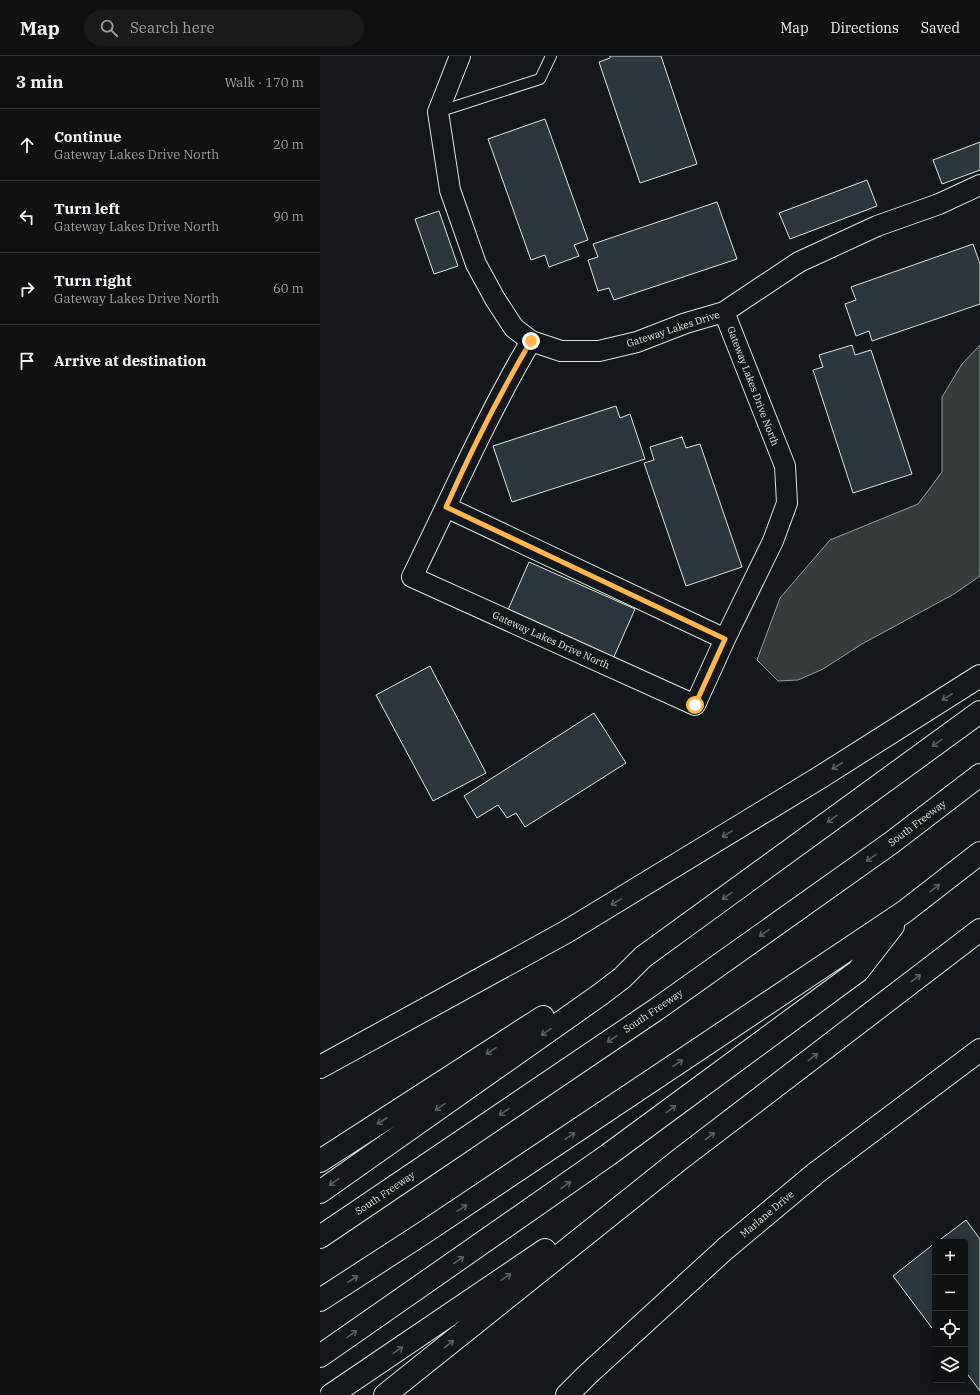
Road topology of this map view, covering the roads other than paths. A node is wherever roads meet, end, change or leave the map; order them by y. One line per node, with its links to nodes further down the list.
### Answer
1 (460, 56): 3 (street)
2 (551, 56): 3 (lane)
3 (438, 112): 6 (street, Gateway Lakes Drive)
4 (980, 186): 5 (street, Gateway Lakes Drive)
5 (724, 312): 6 (street, Gateway Lakes Drive); 8 (street, Gateway Lakes Drive North)
6 (531, 341): 7 (street, Gateway Lakes Drive North)
7 (446, 507): 8 (street); 8 (street, Gateway Lakes Drive North)
8 (725, 639)
9 (980, 676): 17 (main road, one-way to 17)
10 (980, 712): 15 (main road, one-way to 15)
11 (980, 775): 21 (main road, South Freeway, one-way to 21)
12 (980, 853): 13 (main road, one-way to 12)
13 (904, 912): 22 (main road, one-way to 13); 23 (main road, one-way to 13)
14 (980, 930): 18 (main road, one-way to 14)
15 (643, 957): 19 (main road, one-way to 19); 20 (main road, one-way to 20)
16 (980, 1050): 26 (main road, Marlane Drive)
17 (320, 1067)
18 (679, 1160): 24 (main road, one-way to 18); 25 (main road, one-way to 18)
19 (320, 1161)
20 (320, 1192)
21 (320, 1237)
22 (320, 1300)
23 (320, 1356)
24 (331, 1395)
25 (385, 1395)
26 (567, 1395)

